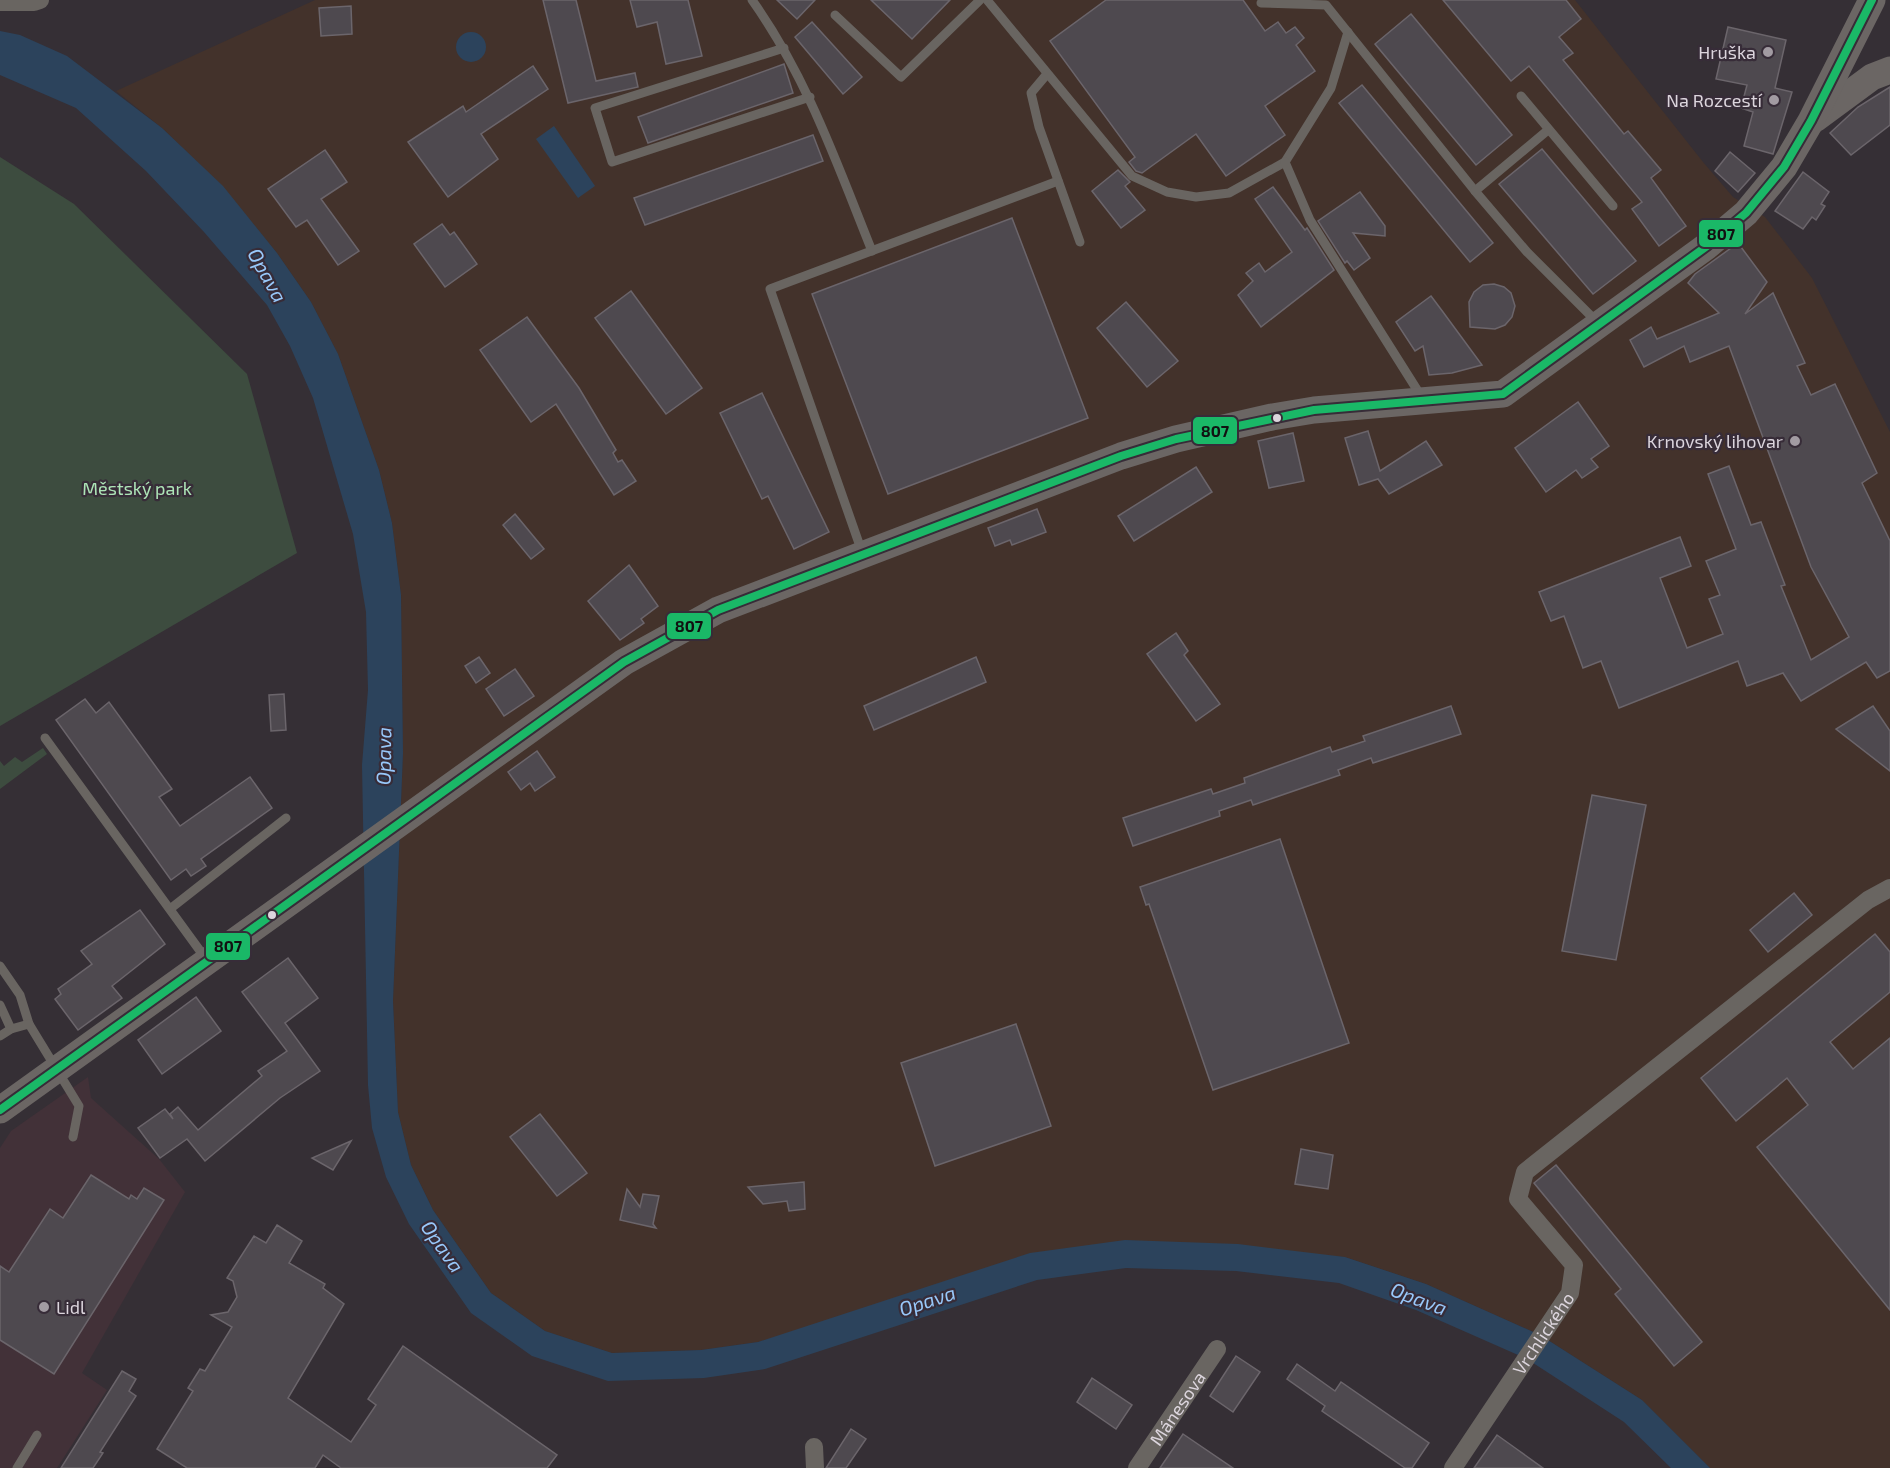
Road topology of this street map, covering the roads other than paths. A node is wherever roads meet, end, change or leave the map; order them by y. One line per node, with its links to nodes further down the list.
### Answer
1 (40, 0): 6 (street)
2 (752, 0): 11 (lane)
3 (980, 0): 9 (lane)
4 (987, 0): 13 (lane)
5 (1872, 0): 16 (main road)
6 (0, 2)
7 (1261, 3): 8 (lane)
8 (1329, 3): 10 (lane)
9 (835, 15)
10 (1348, 32): 18 (lane); 20 (lane)
11 (784, 48): 15 (lane); 15 (lane)
12 (1890, 70): 16 (main road)
13 (1047, 74): 18 (lane); 19 (lane)
14 (1521, 96): 17 (lane)
15 (810, 97): 23 (lane)
16 (1811, 121): 24 (main road)
17 (1548, 130): 20 (lane); 21 (lane)
18 (1286, 162): 25 (lane)
19 (1058, 181): 22 (lane); 23 (lane)
20 (1475, 192): 24 (lane)
21 (1613, 206)
22 (1080, 242)
23 (873, 251): 26 (lane)
24 (1600, 324): 25 (main road)
25 (1424, 400): 26 (main road)
26 (863, 554): 31 (main road)
27 (45, 738): 30 (lane)
28 (286, 818): 30 (lane)
29 (1890, 888): 46 (street, Vrchlického)
30 (170, 909): 31 (lane)
31 (208, 961): 37 (main road)
32 (0, 966): 34 (lane)
33 (0, 1005): 35 (lane)
34 (29, 1024): 35 (lane); 37 (lane)
35 (11, 1029): 36 (lane)
36 (0, 1036)
37 (58, 1068): 38 (main road); 39 (lane)
38 (0, 1110)
39 (73, 1137)
40 (1217, 1349): 45 (street, Mánesova)
41 (37, 1435): 43 (lane)
42 (814, 1447): 44 (street)
43 (17, 1468)
44 (815, 1468)
45 (1137, 1468)
46 (1453, 1468)

